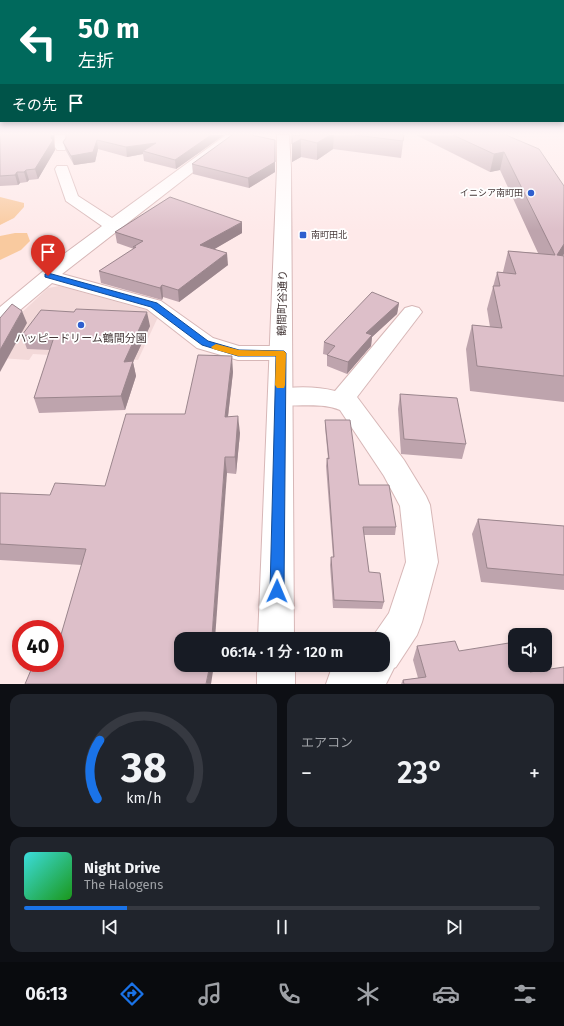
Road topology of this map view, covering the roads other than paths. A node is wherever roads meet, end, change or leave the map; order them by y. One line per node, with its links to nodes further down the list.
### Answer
1 (191, 167): 4 (street)
2 (283, 167): 8 (street, 鶴間町谷通り)
3 (62, 169): 4 (street)
4 (113, 226): 5 (street)
5 (48, 276): 7 (street); 8 (street)
6 (412, 312): 10 (street)
7 (0, 317)
8 (281, 353): 9 (street, 鶴間町谷通り)
9 (280, 397): 10 (street); 11 (street, 鶴間町谷通り)
10 (341, 400): 12 (street)
11 (276, 632)
12 (390, 643)
13 (276, 672): 15 (street)
14 (370, 672): 16 (street)
15 (276, 684)
16 (345, 684)

